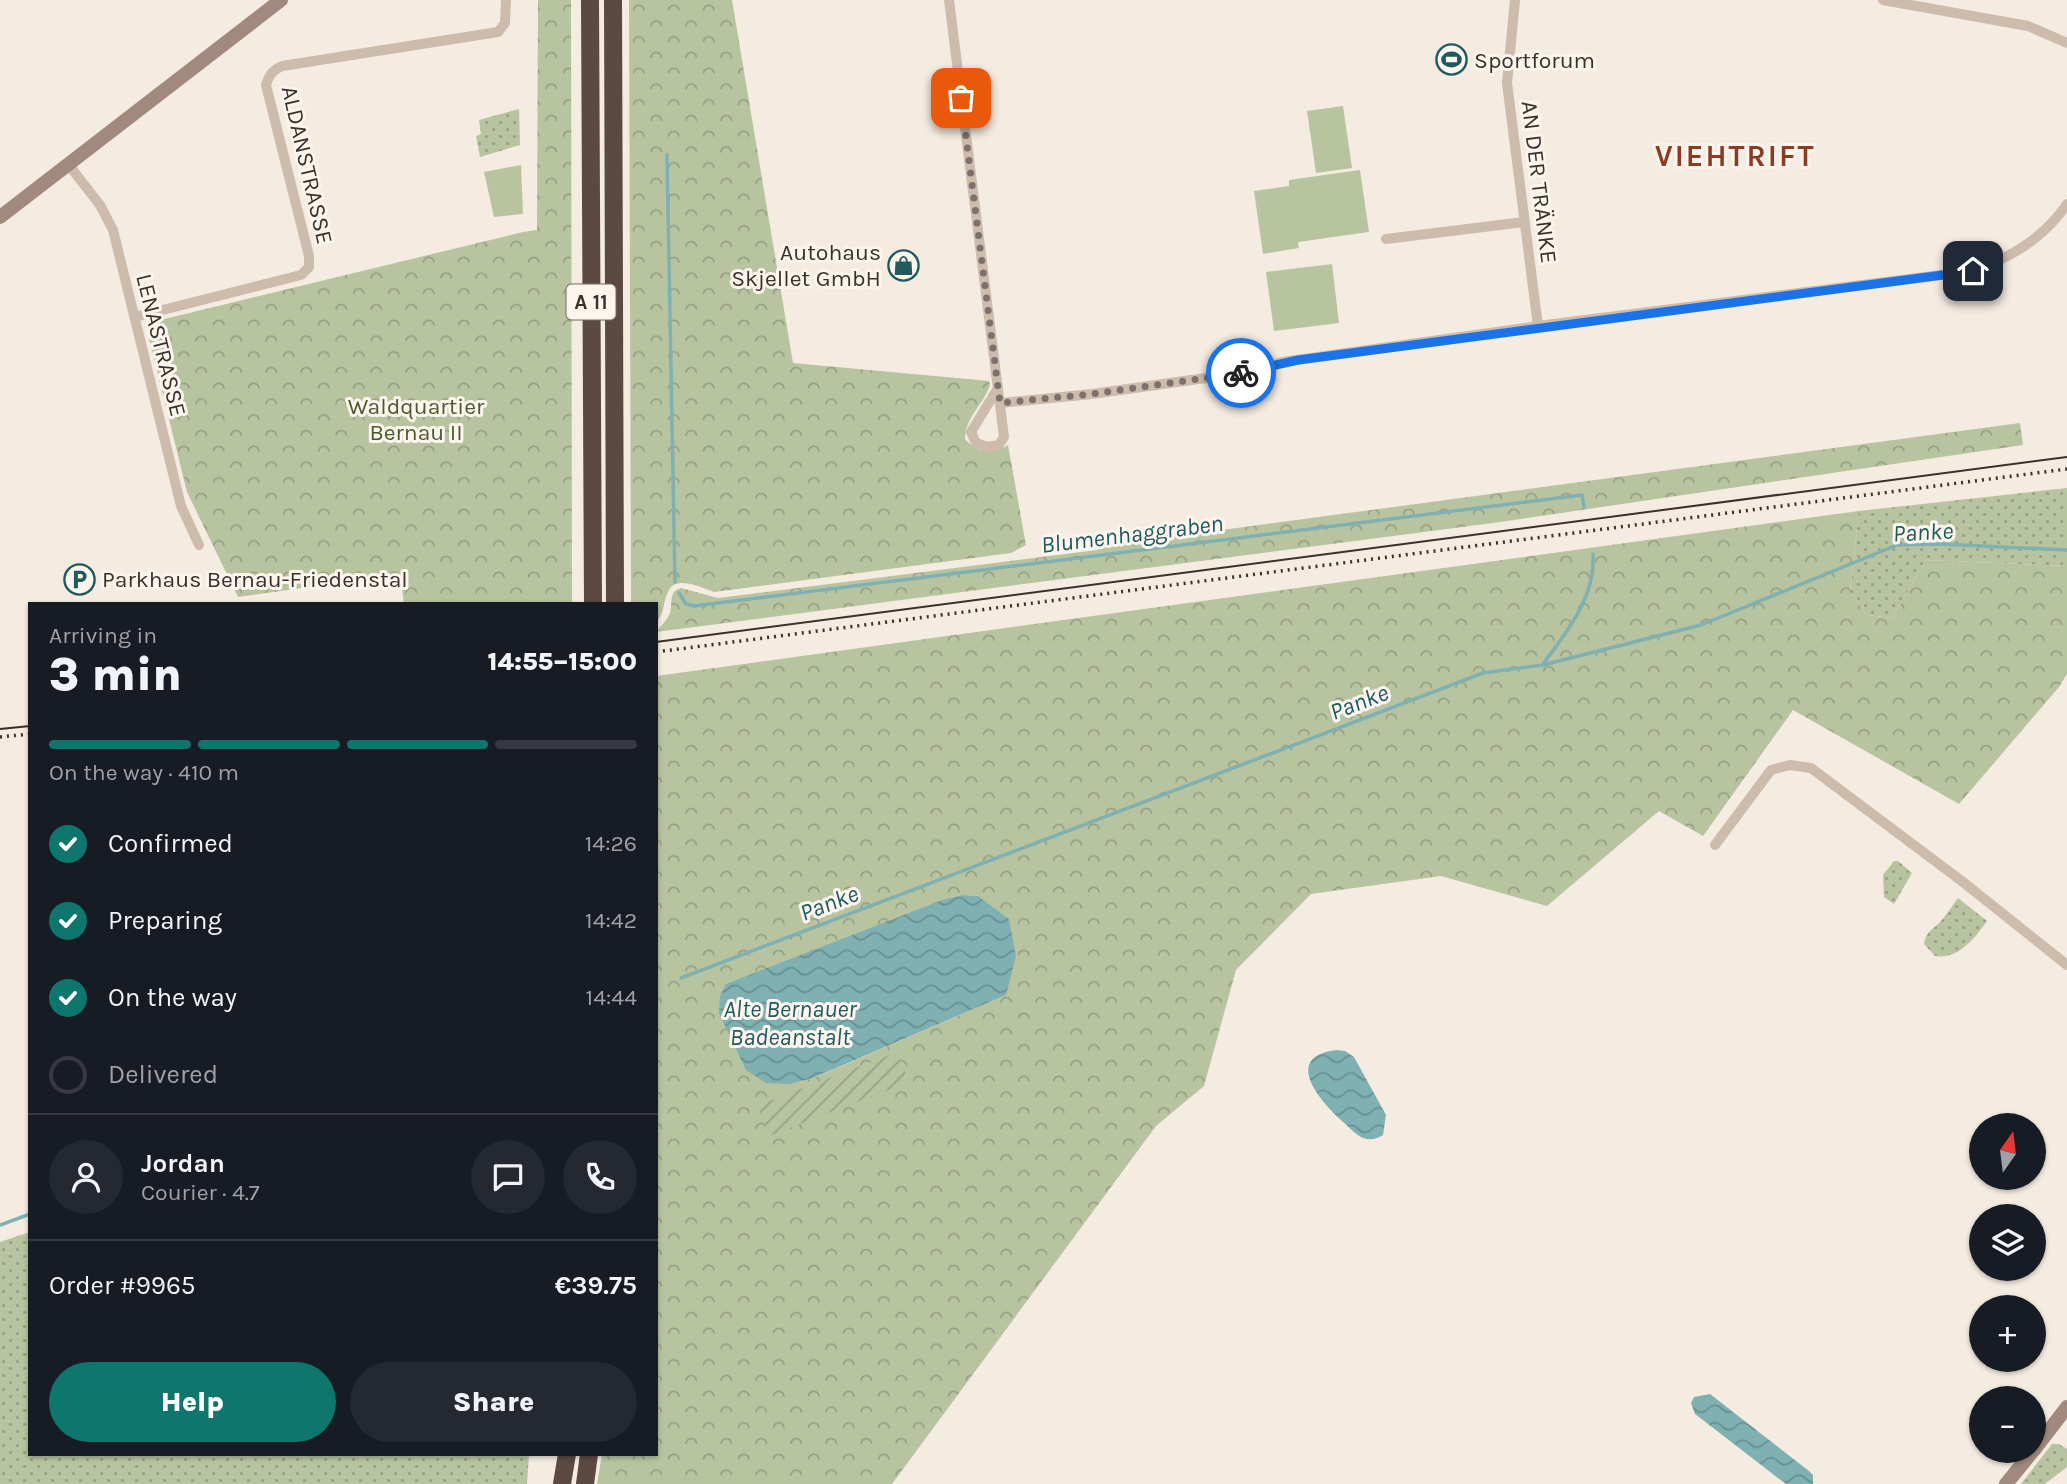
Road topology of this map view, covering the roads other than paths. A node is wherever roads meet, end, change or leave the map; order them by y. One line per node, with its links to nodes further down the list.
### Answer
1 (281, 0): 9 (main road)
2 (506, 0): 14 (street, ALDANSTRASSE)
3 (590, 0): 19 (highway, A 11)
4 (612, 0): 20 (highway, A 11)
5 (948, 0): 16 (street)
6 (1515, 0): 12 (street, AN DER TRÄNKE)
7 (1883, 0): 8 (street)
8 (2067, 43)
9 (68, 164): 11 (main road); 14 (street, LENASTRASSE)
10 (2067, 204): 15 (street)
11 (0, 217)
12 (1524, 222): 13 (street); 15 (street, AN DER TRÄNKE)
13 (1386, 239)
14 (135, 317): 18 (street, LENASTRASSE)
15 (1538, 326): 17 (street)
16 (998, 388): 17 (street); 17 (street)
17 (1000, 403)
18 (199, 545)
19 (593, 602)
20 (615, 602)
21 (1715, 845): 22 (street)
22 (2067, 965)
23 (2067, 1407): 24 (main road)
24 (2046, 1434)
25 (567, 1456): 28 (highway)
26 (589, 1456): 29 (highway)
27 (2023, 1463): 30 (main road)
28 (562, 1484)
29 (585, 1484)
30 (2006, 1484)

